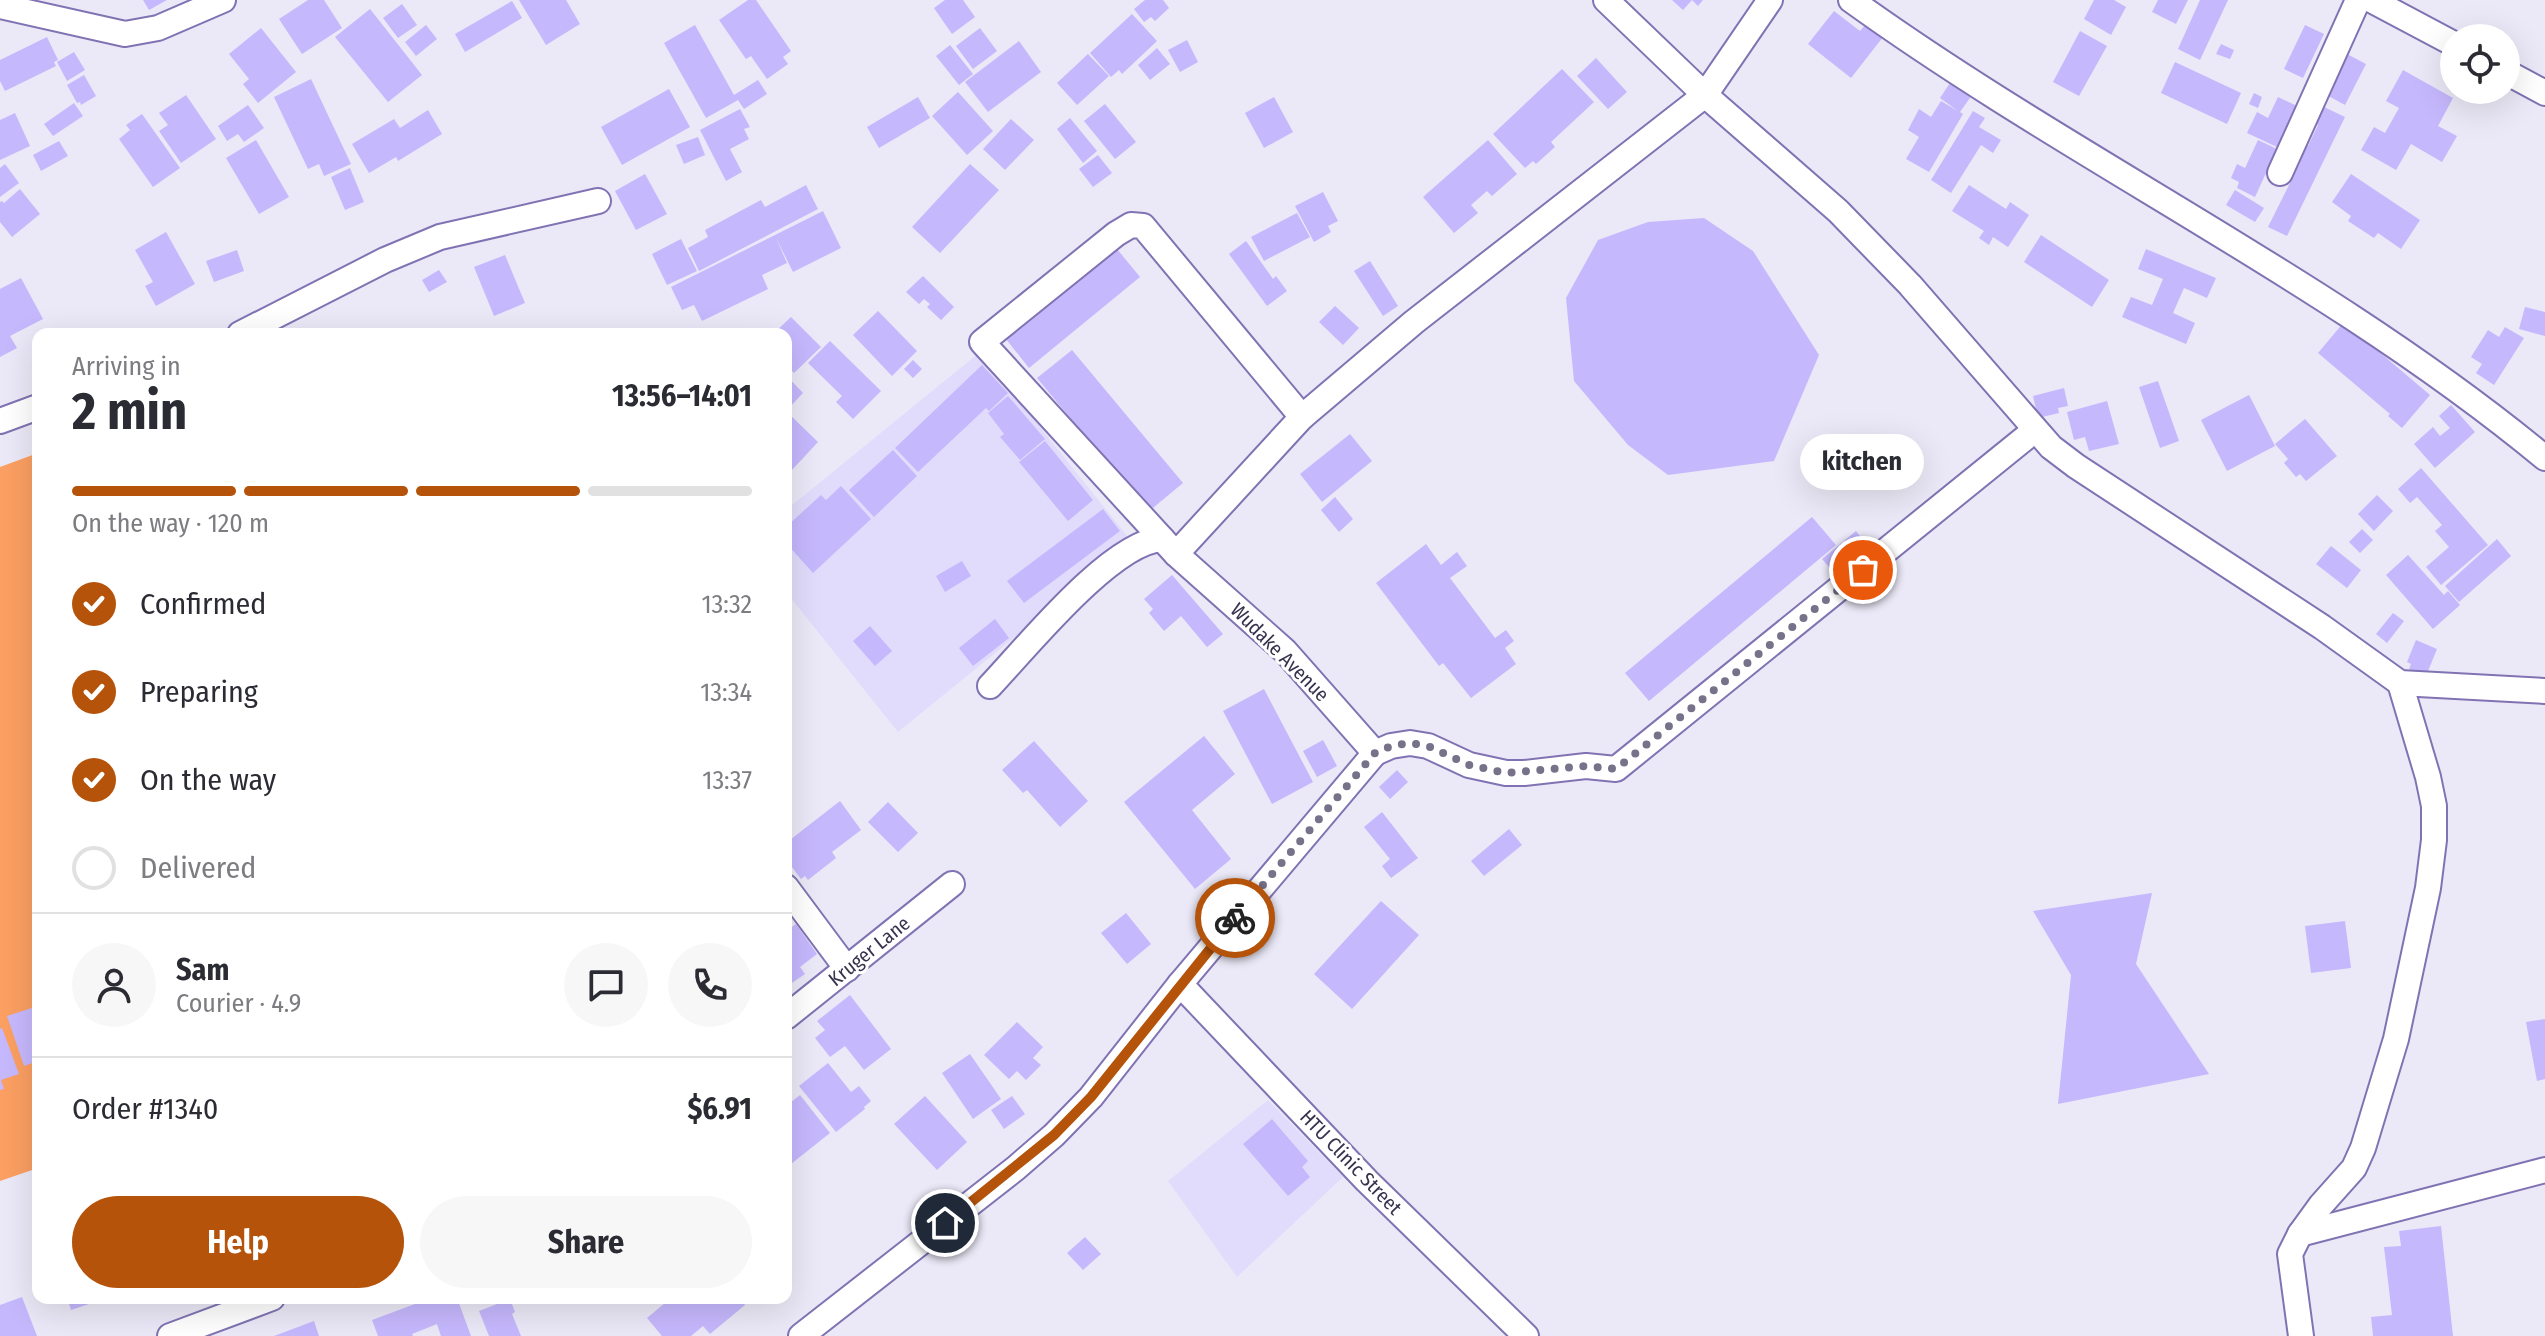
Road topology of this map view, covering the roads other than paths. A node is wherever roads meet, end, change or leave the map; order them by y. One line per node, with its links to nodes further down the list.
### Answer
1 (223, 0): 7 (street)
2 (1606, 0): 11 (street)
3 (1770, 0): 11 (street)
4 (1851, 0): 19 (street)
5 (2358, 0): 12 (street)
6 (2371, 0): 8 (street)
7 (0, 6)
8 (2440, 37)
9 (2520, 80): 10 (street)
10 (2545, 93)
11 (1705, 95): 16 (street); 18 (street)
12 (2280, 173)
13 (598, 201): 14 (street)
14 (252, 328)
15 (32, 409): 17 (street)
16 (1302, 417): 20 (street); 20 (street, Wudake Avenue)
17 (0, 421)
18 (2035, 430): 21 (street); 24 (street)
19 (2545, 458)
20 (1169, 547): 22 (street); 24 (street, Wudake Avenue)
21 (2400, 683): 23 (street); 31 (street)
22 (990, 686)
23 (2545, 691)
24 (1375, 753): 28 (street)
25 (952, 884): 27 (street, Kruger Lane)
26 (792, 895): 27 (street)
27 (847, 969): 29 (street, Kruger Lane)
28 (1180, 984): 34 (street); 35 (street, HTU Clinic Street)
29 (792, 1012)
30 (2545, 1170): 31 (street)
31 (2300, 1234): 36 (street)
32 (256, 1304): 33 (street)
33 (170, 1336)
34 (803, 1336)
35 (1526, 1336)
36 (2301, 1336)

